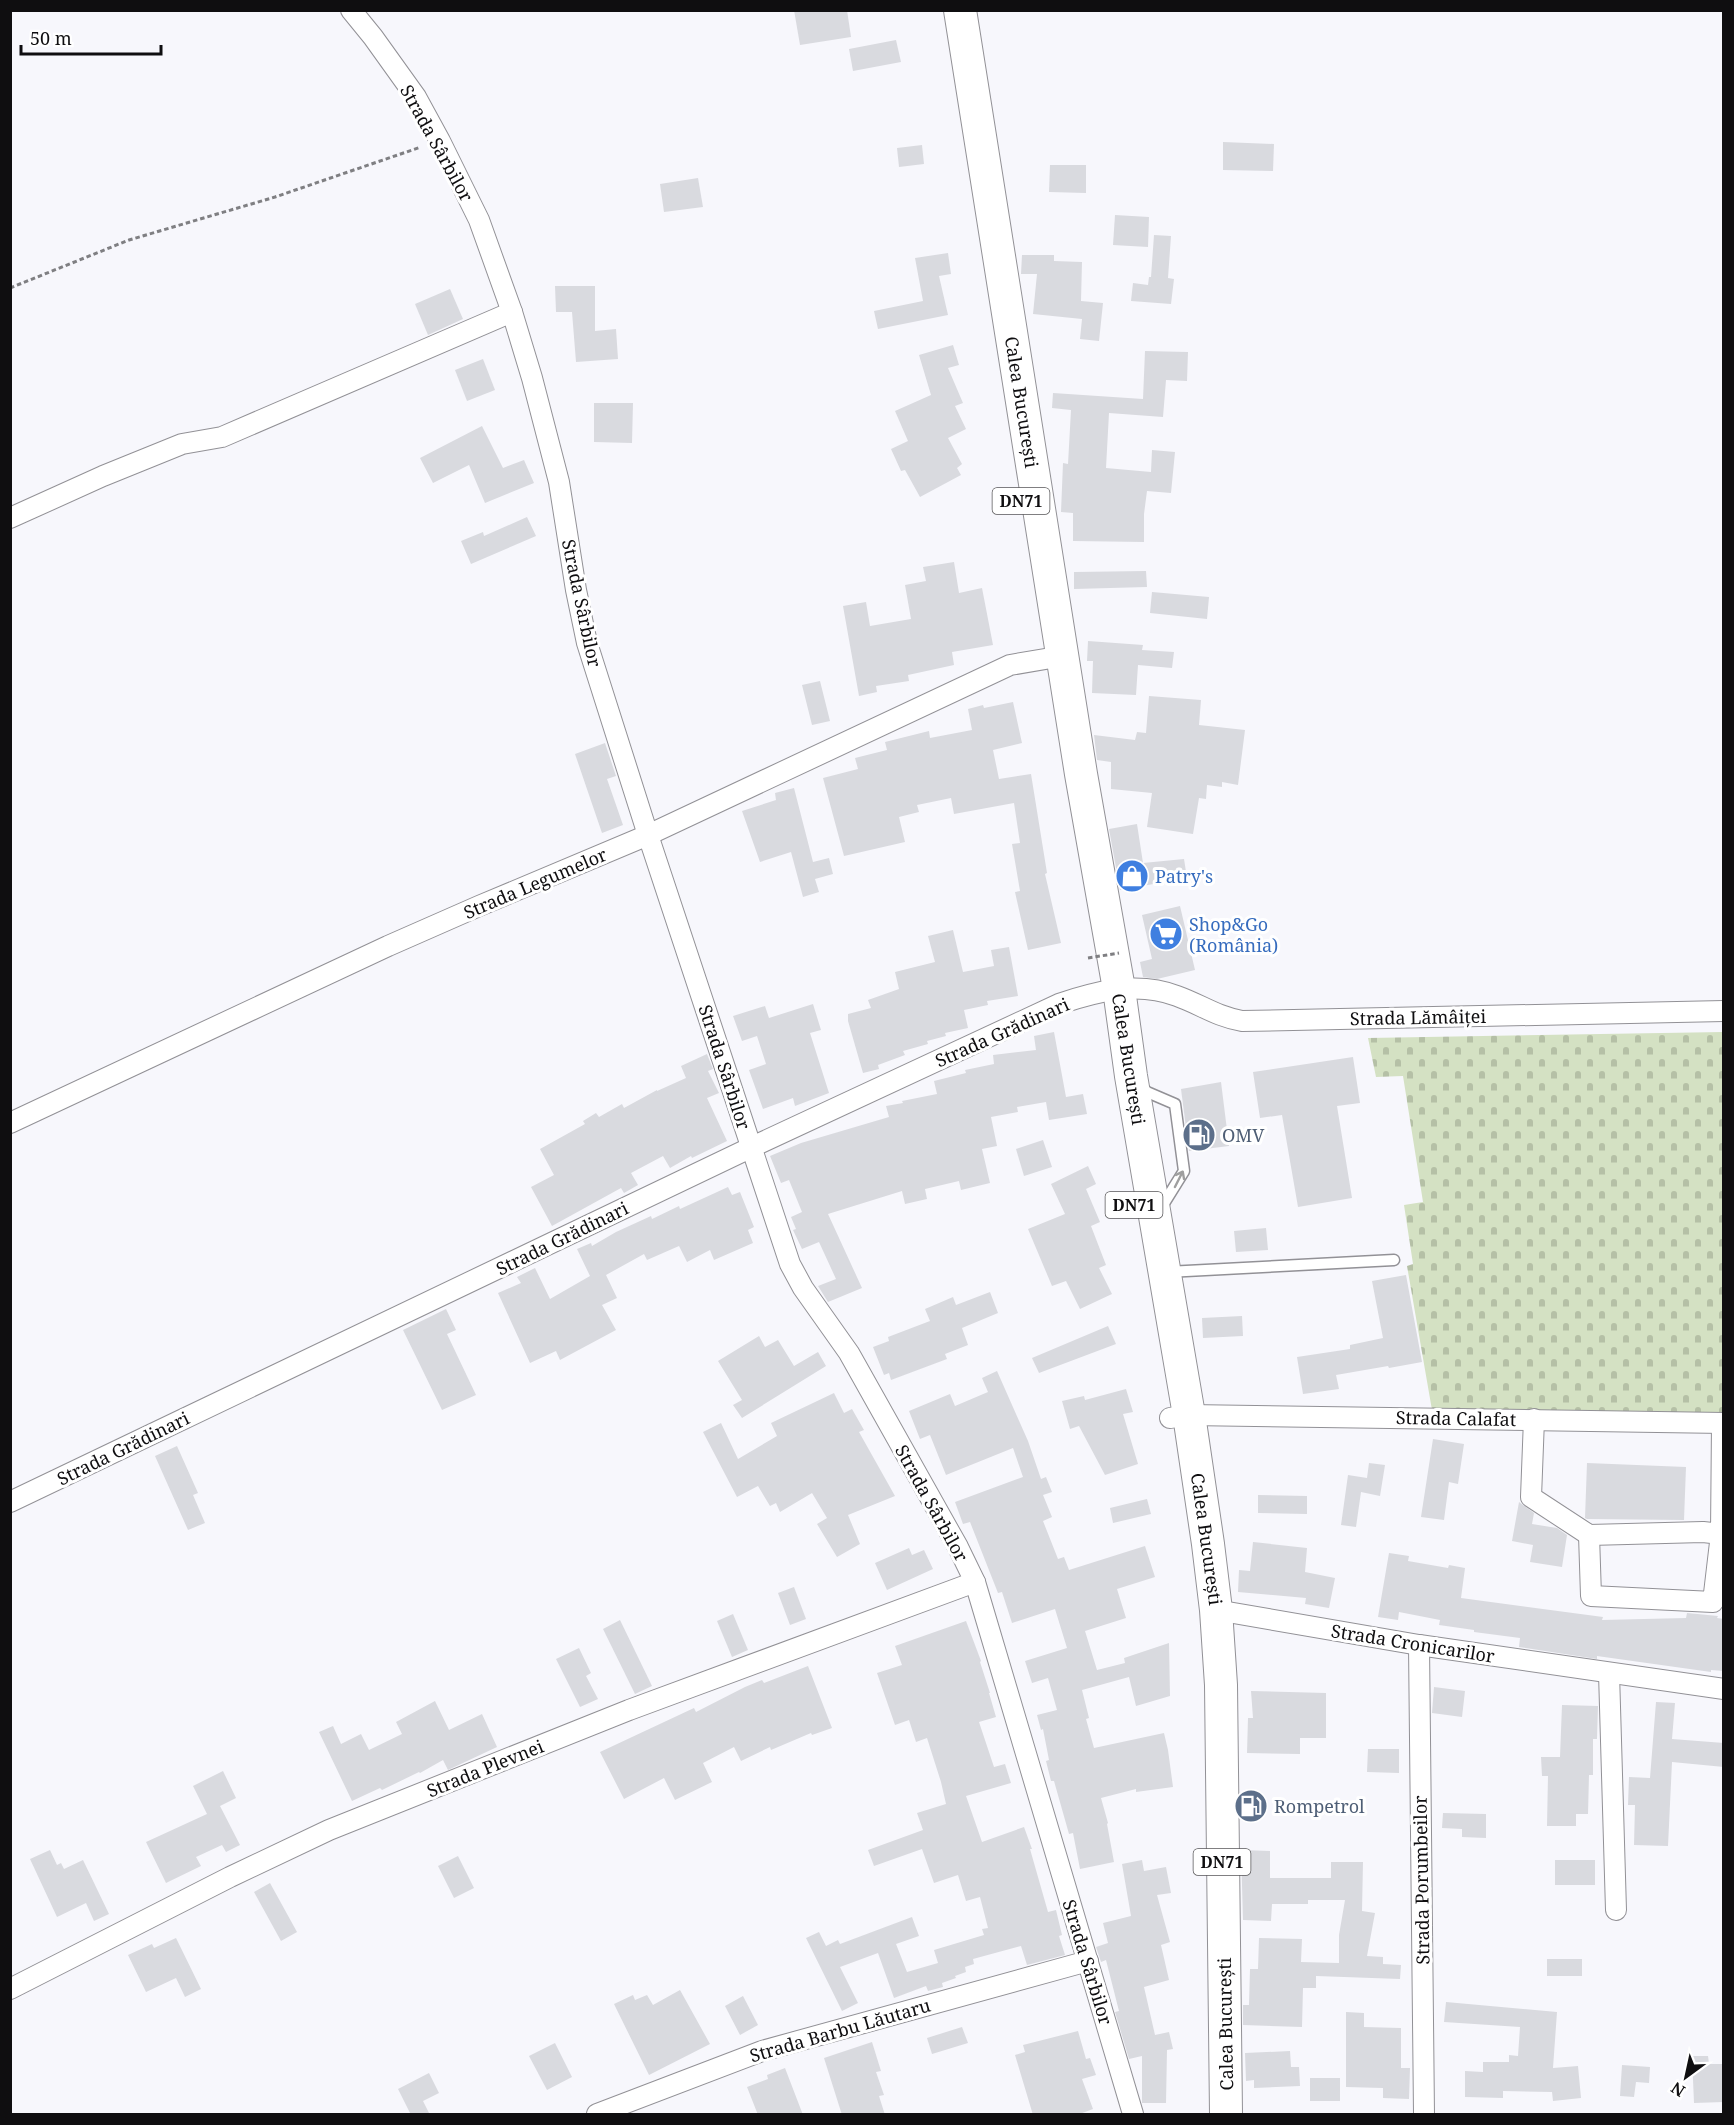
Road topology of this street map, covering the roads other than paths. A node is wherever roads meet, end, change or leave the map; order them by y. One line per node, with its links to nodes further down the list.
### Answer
1 (351, 10): 4 (street, Strada Sârbilor)
2 (941, 10): 6 (main road, Calea București / DN71)
3 (960, 10): 6 (main road, Calea București / DN71)
4 (512, 312): 5 (street); 7 (street, Strada Sârbilor)
5 (10, 518)
6 (1054, 657): 7 (street, Strada Legumelor); 8 (main road, Calea București / DN71)
7 (648, 836): 10 (street, Strada Legumelor); 11 (street, Strada Sârbilor)
8 (1110, 991): 9 (street, Strada Lămâiței); 11 (street, Strada Grădinari); 13 (main road, Calea București / DN71, one-way to 8); 14 (main road, Calea București / DN71)
9 (1724, 1011)
10 (10, 1123)
11 (752, 1147): 17 (street, Strada Grădinari); 20 (street, Strada Sârbilor)
12 (1394, 1260): 13 (lane)
13 (1166, 1272): 14 (main road, Calea București / DN71)
14 (1180, 1416): 15 (street, Strada Calafat); 21 (main road, Calea București / DN71)
15 (1534, 1419): 16 (street, Strada Calafat); 19 (street)
16 (1723, 1423): 18 (street)
17 (10, 1502)
18 (1721, 1534): 19 (street); 19 (street)
19 (1589, 1535)
20 (975, 1582): 26 (street, Strada Sârbilor); 27 (street, Strada Plevnei)
21 (1207, 1611): 22 (street, Strada Cronicarilor); 30 (main road, Calea București / DN71); 31 (main road, Calea București / DN71)
22 (1419, 1645): 23 (street, Strada Cronicarilor); 32 (street, Strada Porumbeilor)
23 (1609, 1673): 24 (street, Strada Cronicarilor); 25 (street)
24 (1724, 1689)
25 (1617, 1910)
26 (1088, 1961): 28 (street, Strada Barbu Lăutaru); 29 (street, Strada Sârbilor)
27 (10, 1989)
28 (597, 2115)
29 (1132, 2115)
30 (1204, 2115)
31 (1226, 2115)
32 (1424, 2115)

